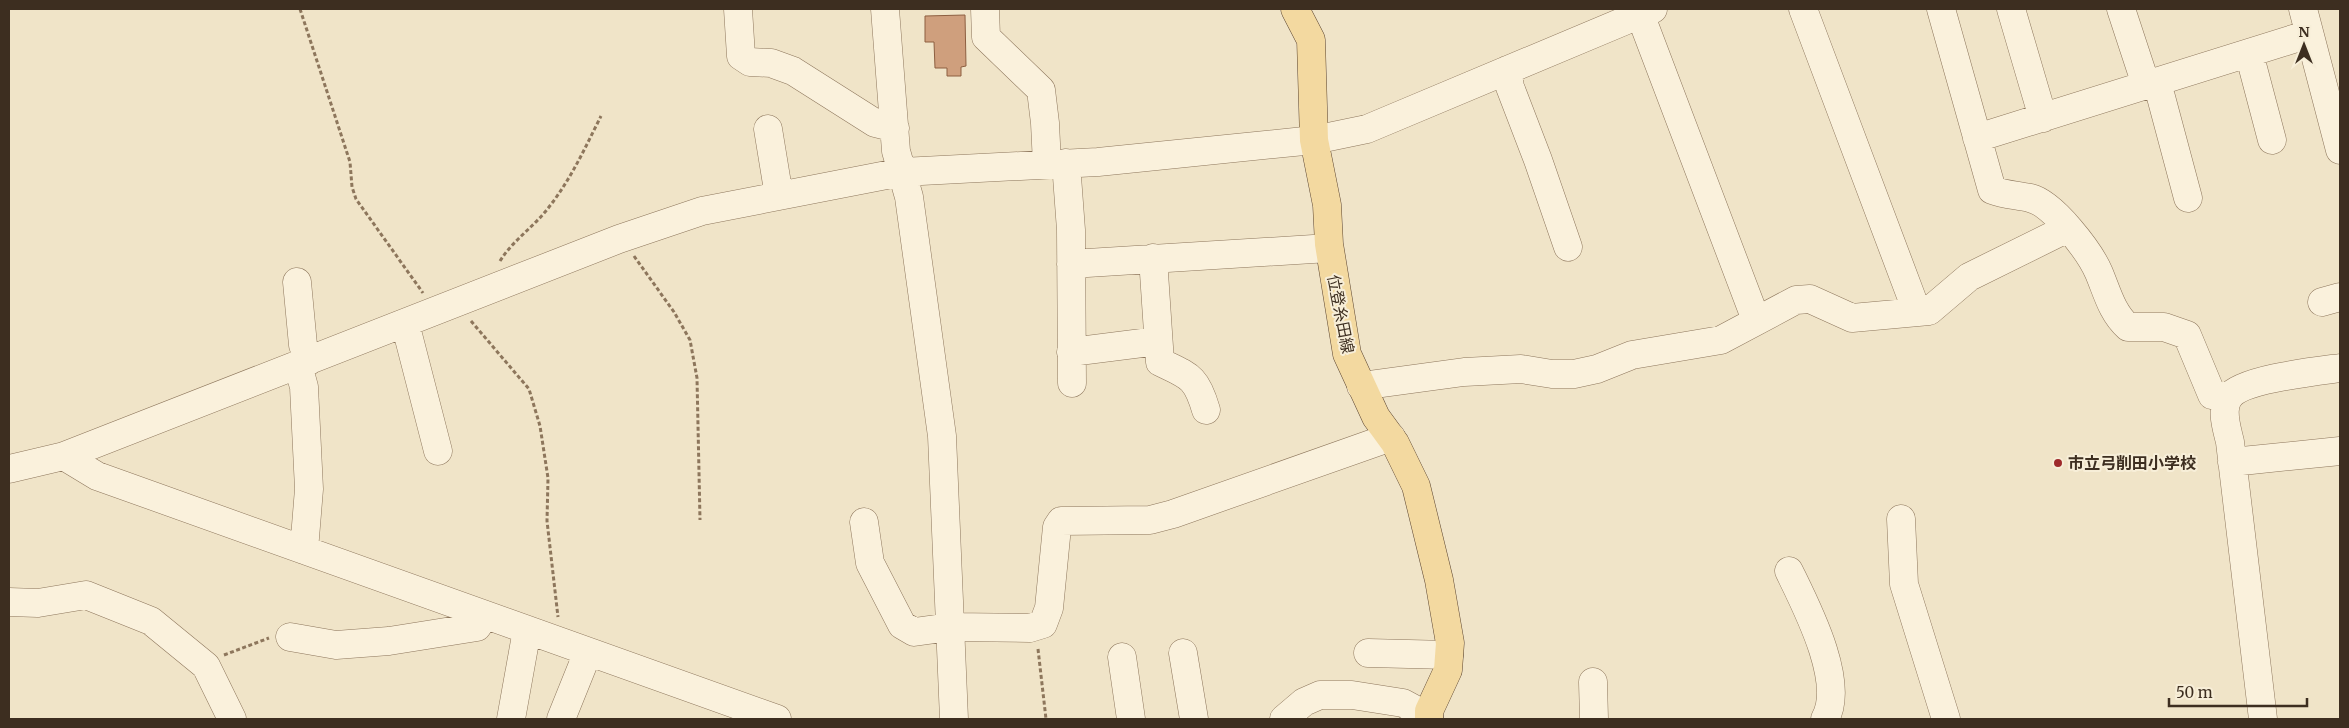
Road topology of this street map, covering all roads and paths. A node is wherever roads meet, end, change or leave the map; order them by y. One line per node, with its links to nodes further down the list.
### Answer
1 (300, 9): 36 (path)
2 (738, 9): 17 (street)
3 (885, 9): 17 (street)
4 (985, 9): 24 (street)
5 (1295, 9): 20 (main road, 位登糸田線)
6 (1803, 9): 37 (street)
7 (1941, 9): 19 (street)
8 (2011, 9): 16 (street)
9 (2121, 9): 14 (street)
10 (1646, 12): 13 (street); 38 (street)
11 (2306, 21): 12 (street); 22 (street)
12 (2249, 53): 14 (street); 21 (street)
13 (1498, 74): 20 (street); 23 (street); 30 (street)
14 (2151, 83): 16 (street); 27 (street)
15 (601, 116): 35 (path)
16 (2043, 118): 19 (street)
17 (895, 128): 25 (street)
18 (768, 130): 26 (street)
19 (1977, 138): 28 (street)
20 (1314, 140): 24 (street); 31 (main road, 位登糸田線)
21 (2272, 140)
22 (2340, 150)
23 (1520, 152)
24 (1057, 164): 25 (street); 33 (street)
25 (902, 172): 26 (street); 62 (street)
26 (780, 196): 29 (street)
27 (2188, 198)
28 (2068, 228): 37 (street); 46 (street)
29 (619, 239): 35 (street); 54 (path)
30 (1568, 247)
31 (1329, 248): 32 (street); 45 (main road, 位登糸田線)
32 (1153, 258): 33 (street); 40 (street)
33 (1071, 264): 41 (street)
34 (297, 282): 42 (street)
35 (492, 289): 36 (street)
36 (445, 307): 39 (street); 65 (path)
37 (1917, 312): 38 (street)
38 (1756, 320): 45 (street)
39 (405, 323): 42 (street); 49 (street)
40 (1158, 341): 41 (street); 47 (street)
41 (1071, 352): 44 (street)
42 (303, 363): 51 (street); 57 (street)
43 (2340, 368): 46 (street)
44 (1072, 383)
45 (1361, 386): 48 (main road, 位登糸田線)
46 (2229, 397): 52 (street)
47 (1206, 410)
48 (1391, 437): 61 (street); 69 (main road, 位登糸田線)
49 (438, 451)
50 (2340, 451): 52 (street)
51 (64, 456): 53 (street); 57 (street)
52 (2232, 462): 86 (street)
53 (9, 469)
54 (700, 520)
55 (1901, 520): 85 (street)
56 (864, 522): 62 (street)
57 (304, 550): 60 (street)
58 (1789, 571): 84 (street)
59 (9, 602): 71 (street)
60 (485, 615): 63 (street); 64 (street)
61 (1036, 626): 62 (street); 79 (path)
62 (950, 627): 78 (street)
63 (527, 630): 65 (street); 75 (street)
64 (290, 637): 71 (path)
65 (560, 642): 66 (street)
66 (588, 652): 76 (street); 77 (street)
67 (1183, 653): 81 (street)
68 (1368, 653): 69 (street)
69 (1449, 655): 73 (main road, 位登糸田線)
70 (1122, 657): 80 (street)
71 (202, 663): 74 (street)
72 (1593, 682): 83 (street)
73 (1429, 718): 82 (street)
74 (232, 719)
75 (511, 719)
76 (561, 719)
77 (777, 719)
78 (954, 719)
79 (1046, 719)
80 (1131, 719)
81 (1194, 719)
82 (1284, 719)
83 (1594, 719)
84 (1825, 719)
85 (1946, 719)
86 (2263, 719)

